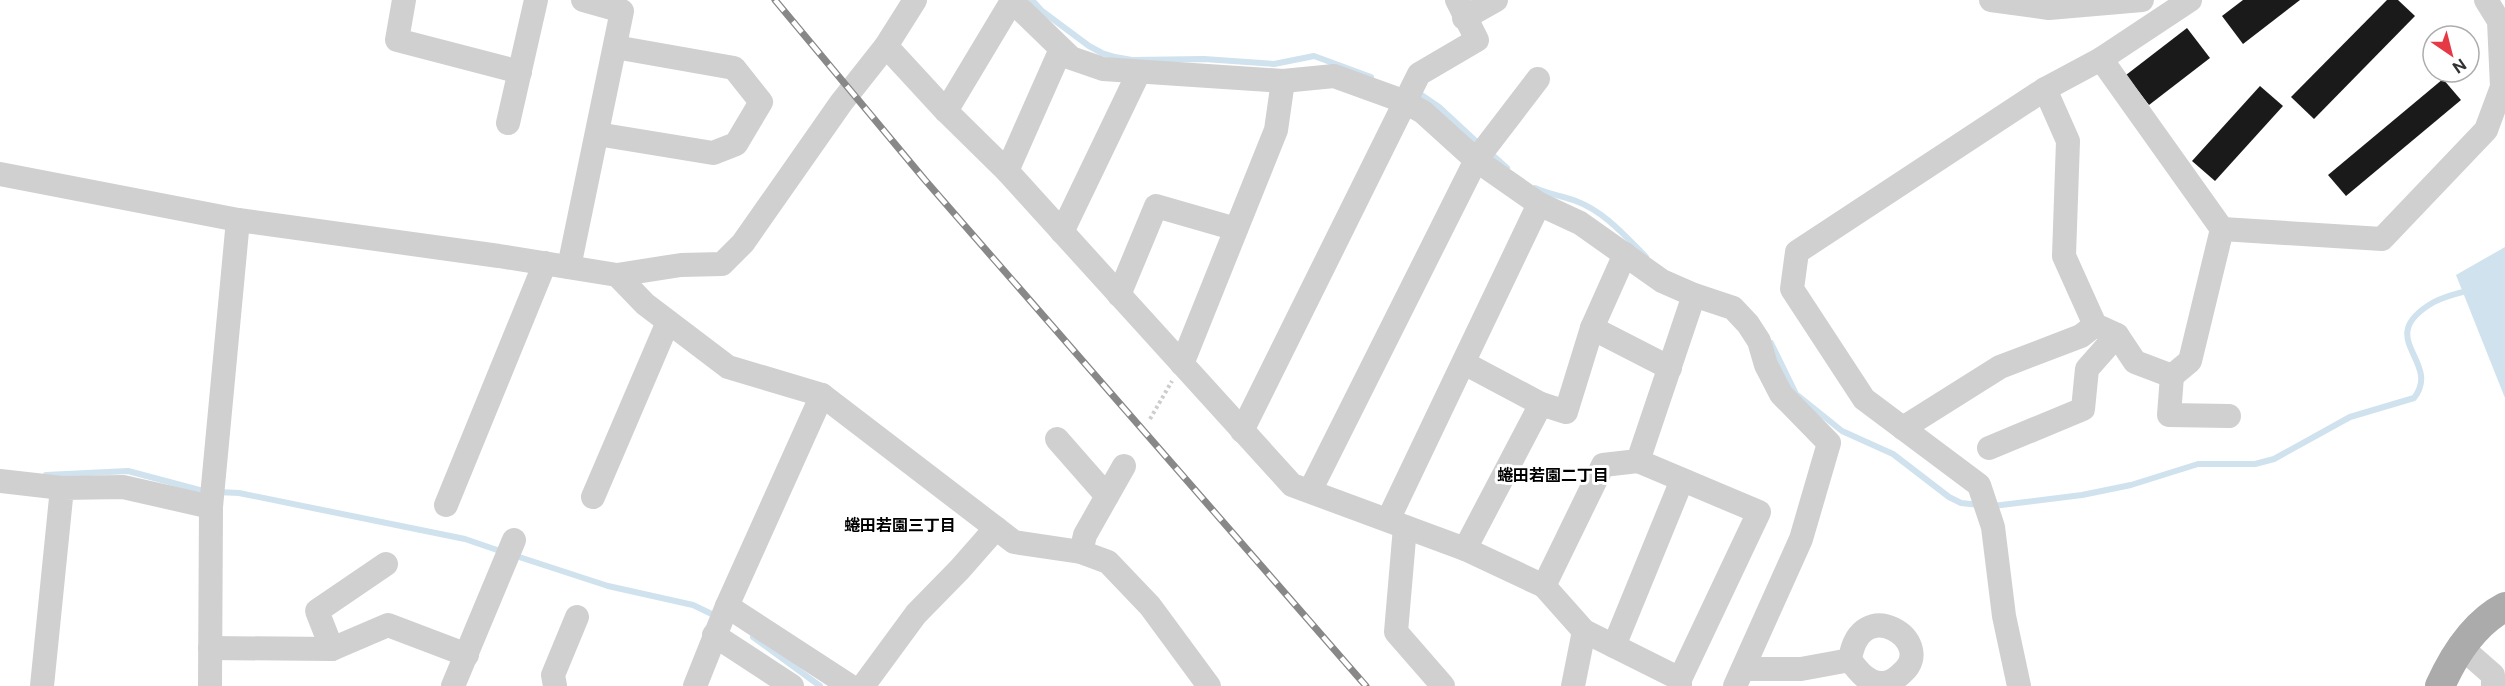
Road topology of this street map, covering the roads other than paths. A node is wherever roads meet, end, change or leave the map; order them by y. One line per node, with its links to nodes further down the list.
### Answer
1 (404, 0): 16 (street)
2 (536, 0): 16 (street)
3 (583, 0): 13 (street)
4 (915, 0): 12 (street)
5 (1011, 0): 14 (street); 22 (street)
6 (1496, 0): 11 (street)
7 (1991, 0): 8 (street)
8 (2142, 0)
9 (2190, 0): 15 (street)
10 (2486, 0): 31 (street)
11 (1461, 9): 21 (street)
12 (886, 46): 22 (street); 36 (street)
13 (615, 47): 24 (street); 24 (street)
14 (1062, 49): 17 (street); 26 (street)
15 (2101, 59): 20 (street); 31 (street)
16 (519, 72): 23 (street)
17 (1139, 72): 19 (street); 32 (street)
18 (1538, 79): 25 (street)
19 (1283, 81): 21 (street); 30 (street)
20 (2045, 89): 40 (street); 50 (street)
21 (1410, 90): 25 (street); 51 (street)
22 (946, 111): 26 (street)
23 (508, 123)
24 (597, 134): 35 (street)
25 (1483, 152): 28 (street); 59 (street)
26 (1007, 171): 32 (street)
27 (0, 174): 29 (street)
28 (1539, 204): 33 (street); 43 (street)
29 (238, 220): 34 (street); 63 (street)
30 (1236, 229): 37 (street); 44 (street)
31 (2222, 229): 46 (street)
32 (1062, 232): 37 (street)
33 (1625, 254): 38 (street); 41 (street)
34 (545, 264): 35 (street); 62 (street)
35 (569, 267): 36 (street)
36 (617, 275): 39 (street)
37 (1119, 295): 44 (street)
38 (1694, 295): 45 (street); 82 (street)
39 (668, 322): 47 (street); 61 (street)
40 (2095, 325): 42 (street); 50 (street)
41 (1592, 328): 45 (street); 48 (street)
42 (2117, 335): 46 (street); 53 (street)
43 (1464, 363): 48 (street); 64 (street)
44 (1182, 364): 51 (street)
45 (1670, 368): 54 (street)
46 (2172, 376): 49 (street)
47 (822, 395): 65 (street); 71 (street)
48 (1541, 404): 67 (street)
49 (2229, 416)
50 (1903, 428): 95 (street)
51 (1242, 431): 59 (street)
52 (1057, 439): 60 (street)
53 (1989, 448)
54 (1638, 461): 56 (street); 70 (street)
55 (1124, 466): 60 (street)
56 (1683, 480): 76 (street); 83 (street)
57 (0, 481): 58 (street)
58 (62, 488): 63 (street); 84 (street)
59 (1310, 491): 64 (street)
60 (1107, 496): 68 (street)
61 (593, 497)
62 (446, 506)
63 (211, 507): 78 (street)
64 (1396, 524): 67 (street); 93 (street)
65 (996, 528): 68 (street); 91 (street)
66 (514, 540): 80 (street)
67 (1465, 549): 70 (street)
68 (1081, 552): 92 (street)
69 (386, 564): 79 (street)
70 (1544, 586): 74 (street)
71 (727, 606): 75 (street); 90 (street)
72 (2505, 607): 77 (main road)
73 (578, 617): 87 (street)
74 (1584, 631): 76 (street); 94 (street)
75 (714, 635): 88 (street); 89 (street)
76 (1614, 646): 83 (street)
77 (2461, 647): 96 (main road); 97 (street)
78 (210, 648): 79 (street); 85 (street)
79 (332, 649): 80 (street)
80 (467, 655): 86 (street)
81 (1850, 660): 82 (street)
82 (1739, 677)
83 (1680, 683)
84 (42, 686)
85 (210, 686)
86 (453, 686)
87 (555, 686)
88 (695, 686)
89 (792, 686)
90 (850, 686)
91 (863, 686)
92 (1209, 686)
93 (1443, 686)
94 (1573, 686)
95 (2019, 686)
96 (2439, 686)
97 (2493, 686)

